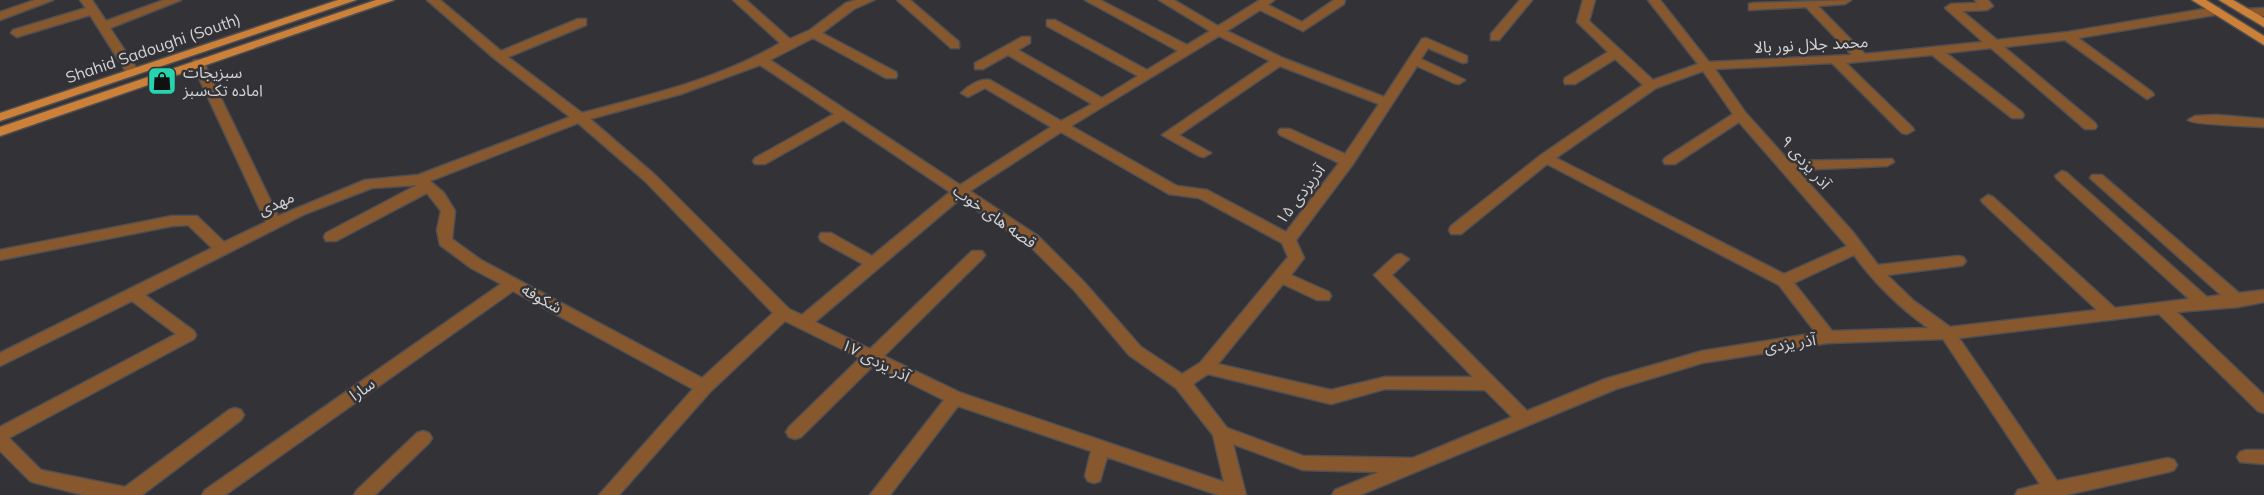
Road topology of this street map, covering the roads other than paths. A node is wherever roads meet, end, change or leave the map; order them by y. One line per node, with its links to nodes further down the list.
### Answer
1 (47, 0): 26 (street)
2 (175, 0): 30 (street)
3 (350, 0): 57 (main road, Shahid Sadoughi (South))
4 (388, 0): 54 (main road, Shahid Sadoughi (South))
5 (433, 0): 47 (street, آذر یزدی ۱۷)
6 (739, 0): 40 (street)
7 (868, 0): 34 (street, مهدی)
8 (903, 0): 42 (street)
9 (1091, 0): 44 (street)
10 (1165, 0): 32 (street)
11 (1526, 0): 37 (street)
12 (1588, 0): 46 (street)
13 (1654, 0): 56 (street, آذر یزدی ۹)
14 (1845, 0): 20 (street)
15 (1981, 0): 41 (street)
16 (2198, 0): 23 (main road)
17 (2225, 0): 25 (main road)
18 (1340, 1): 31 (street)
19 (1264, 3): 31 (street); 32 (street)
20 (1809, 3): 22 (street); 48 (street)
21 (89, 5): 30 (street); 33 (street)
22 (1753, 7)
23 (2216, 11): 36 (street, محمد جلال نور بالا); 39 (main road)
24 (2264, 12): 25 (street)
25 (2247, 13): 29 (main road)
26 (0, 16)
27 (582, 22): 47 (street)
28 (1051, 23): 59 (street)
29 (2264, 23)
30 (103, 26): 57 (street)
31 (1303, 27): 35 (street)
32 (1218, 31): 44 (street); 53 (street)
33 (17, 33)
34 (814, 33): 40 (street, مهدی); 58 (street)
35 (1292, 35)
36 (2068, 36): 41 (street, محمد جلال نور بالا); 64 (street)
37 (1496, 37)
38 (1026, 40): 43 (street)
39 (2264, 41)
40 (789, 44): 50 (street, مهدی)
41 (1995, 44): 45 (street, محمد جلال نور بالا); 74 (street)
42 (955, 45)
43 (1009, 50): 55 (street); 66 (street)
44 (1188, 51): 59 (street)
45 (1935, 51): 48 (street, محمد جلال نور بالا); 69 (street)
46 (1617, 52): 61 (street); 62 (street)
47 (498, 57): 71 (street, آذر یزدی ۱۷)
48 (1862, 58): 52 (street, محمد جلال نور بالا)
49 (1463, 59): 51 (street, ۱۵ آذریزدی)
50 (761, 60): 67 (street, قصه های خوب); 71 (street, مهدی)
51 (1414, 60): 60 (street); 65 (street, ۱۵ آذریزدی)
52 (1836, 60): 56 (street, محمد جلال نور بالا); 76 (street)
53 (1279, 61): 65 (street); 79 (street)
54 (198, 63): 77 (main road, Shahid Sadoughi (South)); 91 (street)
55 (979, 66)
56 (1706, 66): 62 (street, محمد جلال نور بالا); 68 (street, آذر یزدی ۹)
57 (133, 72): 70 (main road, Shahid Sadoughi (South))
58 (891, 75)
59 (1147, 75): 66 (street)
60 (1459, 80)
61 (1570, 81)
62 (1651, 84): 80 (street, محمد جلال نور بالا)
63 (968, 93): 75 (street)
64 (2147, 95)
65 (1386, 102): 82 (street, ۱۵ آذریزدی)
66 (1102, 104): 75 (street)
67 (844, 114): 81 (street); 89 (street, قصه های خوب)
68 (1740, 115): 83 (street); 85 (street, آذر یزدی ۹)
69 (2017, 115)
70 (0, 117)
71 (580, 118): 88 (street, مهدی); 113 (street, آذر یزدی ۱۷)
72 (2195, 120): 73 (street)
73 (2264, 123)
74 (2090, 126)
75 (1060, 127): 89 (street); 95 (street)
76 (1907, 130)
77 (0, 132)
78 (1285, 132): 82 (street)
79 (1204, 153)
80 (1545, 158): 92 (street, محمد جلال نور بالا); 105 (street)
81 (760, 161)
82 (1347, 161): 95 (street, ۱۵ آذریزدی)
83 (1670, 161)
84 (1887, 162): 85 (street)
85 (1786, 166): 96 (street, آذر یزدی ۹)
86 (2062, 176): 111 (street)
87 (2097, 178): 110 (street)
88 (424, 183): 91 (street, مهدی); 93 (street); 106 (street, شکوفه)
89 (960, 191): 102 (street); 121 (street, قصه های خوب)
90 (1988, 200): 114 (street)
91 (273, 222): 97 (street, مهدی)
92 (1456, 230)
93 (331, 237)
94 (826, 237): 102 (street)
95 (1288, 240): 104 (street, ۱۵ آذریزدی)
96 (1857, 248): 103 (street, آذر یزدی ۹); 105 (street)
97 (222, 249): 98 (street); 107 (street, مهدی)
98 (0, 255)
99 (977, 255): 118 (street)
100 (1401, 259): 122 (street)
101 (1958, 261): 103 (street)
102 (873, 264): 115 (street)
103 (1874, 271): 116 (street, آذر یزدی ۹)
104 (1281, 277): 108 (street); 120 (street, ۱۵ آذریزدی)
105 (1784, 281): 117 (street)
106 (514, 283): 123 (street, شکوفه); 142 (street, سارا)
107 (132, 293): 119 (street, مهدی); 130 (street)
108 (1323, 296)
109 (2264, 296): 110 (street, آذر یزدی)
110 (2238, 300): 111 (street, آذر یزدی)
111 (2205, 304): 112 (street, آذر یزدی)
112 (2165, 310): 114 (street, آذر یزدی); 125 (street)
113 (783, 313): 115 (street, آذر یزدی ۱۷); 123 (street)
114 (2113, 315): 116 (street, آذر یزدی)
115 (803, 323): 118 (street, آذر یزدی ۱۷)
116 (1947, 333): 117 (street, آذر یزدی); 138 (street)
117 (1828, 337): 127 (street, آذر یزدی)
118 (871, 357): 124 (street, آذر یزدی ۱۷); 128 (street)
119 (0, 360)
120 (1206, 367): 121 (street, ۱۵ آذریزدی); 122 (street)
121 (1182, 383): 129 (street, قصه های خوب)
122 (1490, 384): 127 (street)
123 (704, 387): 144 (street)
124 (955, 398): 133 (street, آذر یزدی ۱۷); 145 (street)
125 (2264, 406)
126 (235, 415): 141 (street)
127 (1524, 419): 134 (street, آذر یزدی)
128 (795, 432)
129 (1221, 433): 134 (street); 140 (street, قصه های خوب)
130 (0, 435)
131 (423, 438): 143 (street)
132 (0, 440): 139 (street)
133 (1101, 447): 136 (street); 140 (street, آذر یزدی ۱۷)
134 (1417, 462): 137 (street, آذر یزدی)
135 (2168, 465): 138 (street)
136 (1094, 476)
137 (1360, 491): 146 (street, آذر یزدی)
138 (2055, 492): 147 (street)
139 (101, 494): 141 (street)
140 (1237, 494)
141 (127, 495)
142 (211, 495)
143 (363, 495)
144 (608, 495)
145 (879, 495)
146 (1341, 495)
147 (2024, 495)

